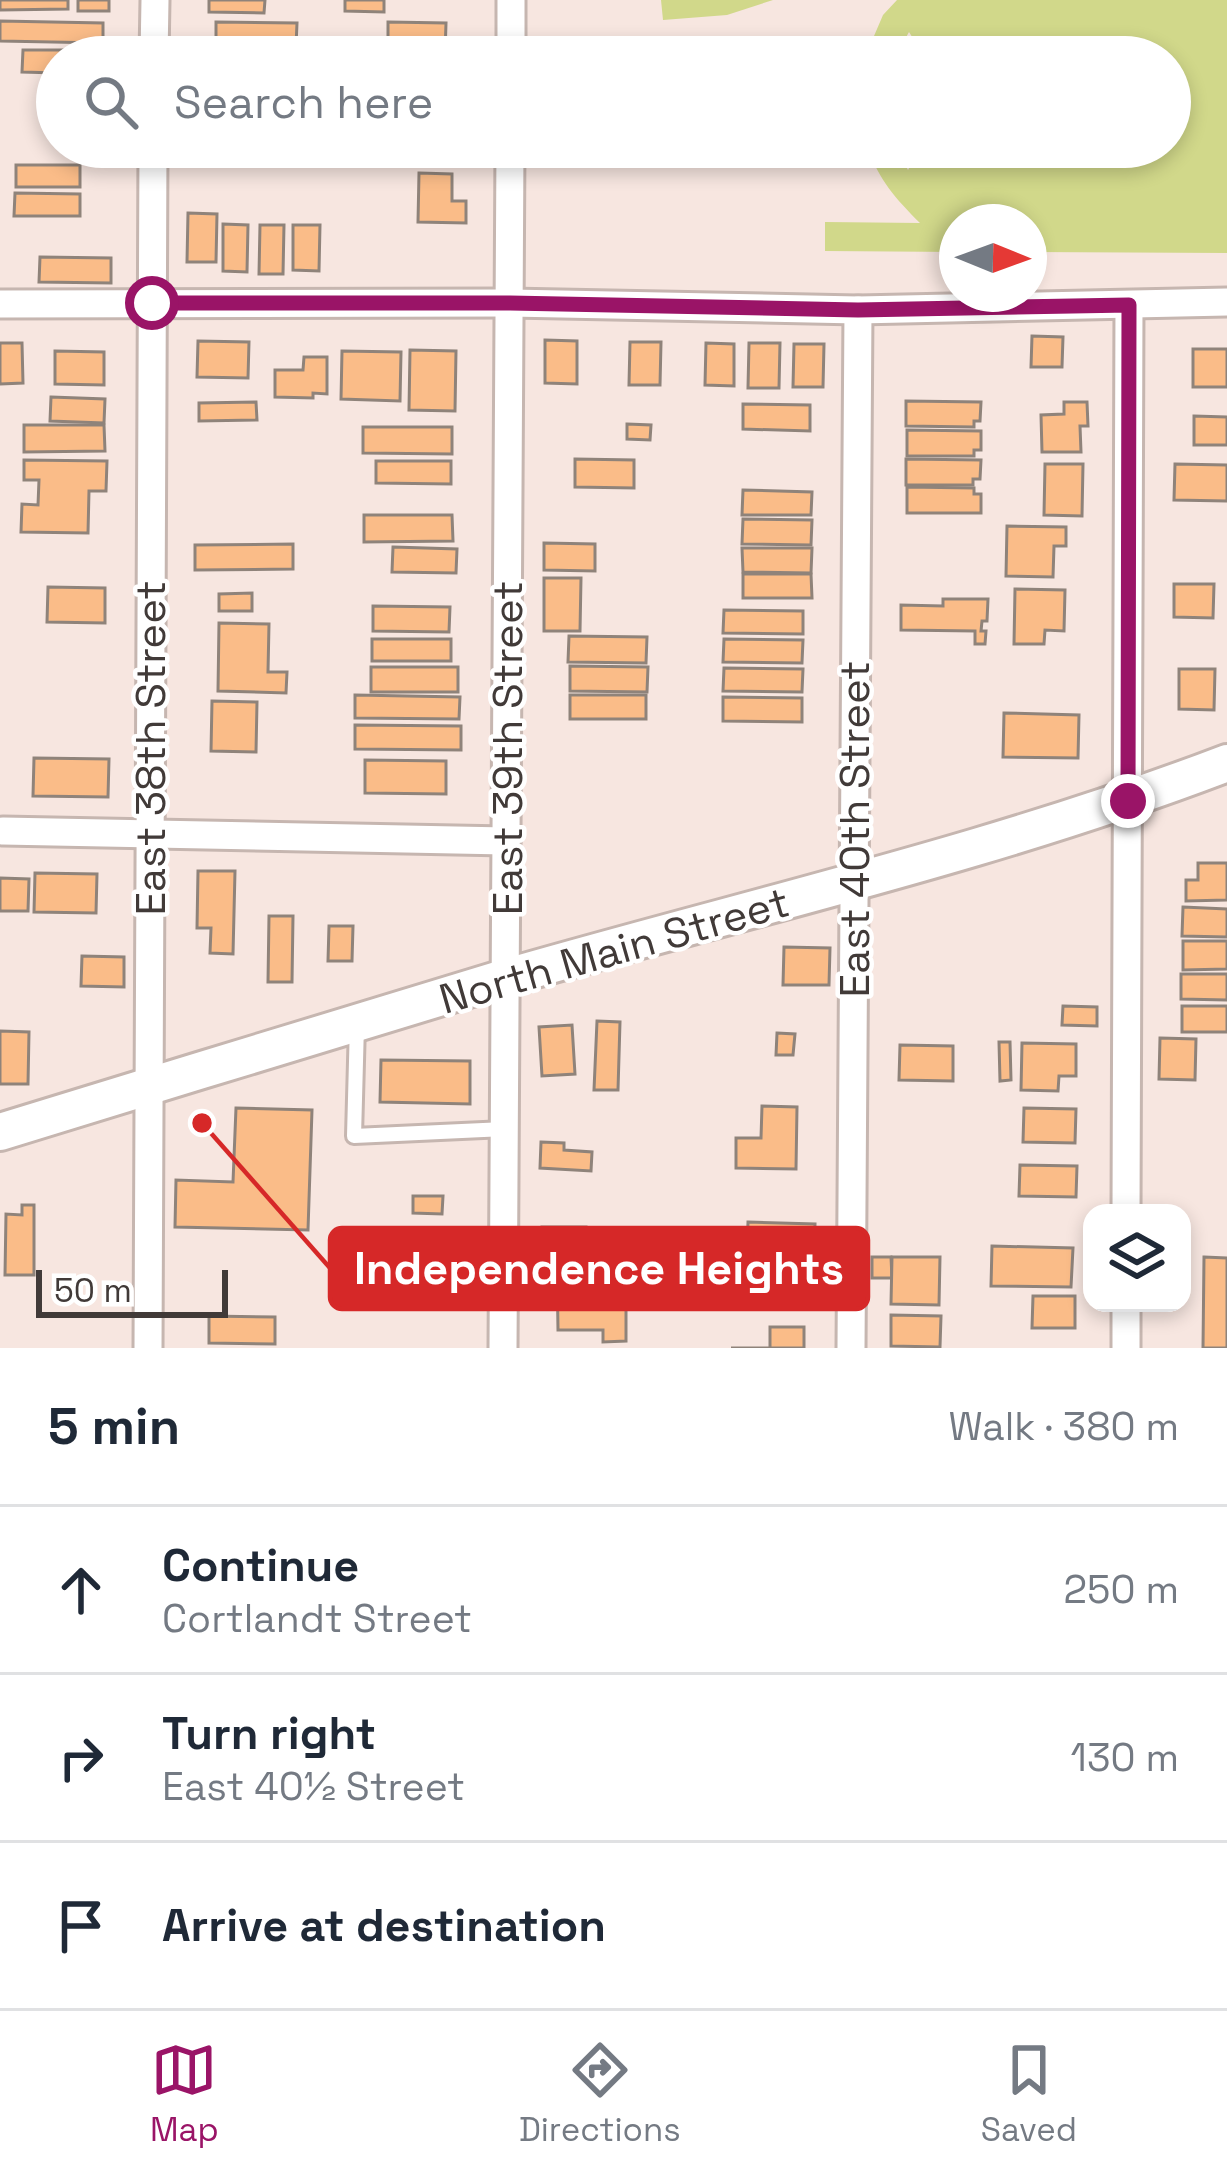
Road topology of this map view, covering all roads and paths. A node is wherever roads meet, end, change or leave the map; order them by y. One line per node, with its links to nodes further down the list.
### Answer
1 (154, 0): 3 (street)
2 (511, 0): 4 (street)
3 (154, 36)
4 (511, 36)
5 (153, 168): 8 (street, East 38th Street)
6 (510, 168): 9 (street, East 39th Street)
7 (1227, 302): 11 (street)
8 (152, 303): 9 (street); 10 (street); 16 (street, East 38th Street)
9 (510, 303): 12 (street); 17 (street, East 39th Street)
10 (0, 304)
11 (1129, 305): 12 (street); 14 (street)
12 (858, 310): 18 (street, East 40th Street)
13 (1227, 763): 14 (main road, North Main Street)
14 (1128, 801): 18 (main road, North Main Street); 24 (street)
15 (3, 831): 16 (street)
16 (149, 836): 17 (street); 21 (street, East 38th Street)
17 (506, 841): 19 (street, East 39th Street)
18 (854, 883): 19 (main road, North Main Street); 28 (street, East 40th Street)
19 (506, 978): 20 (main road, North Main Street); 22 (street, East 39th Street)
20 (357, 1024): 21 (main road, North Main Street); 22 (lane)
21 (151, 1087): 23 (main road, North Main Street); 26 (street, East 38th Street)
22 (505, 1129): 27 (street, East 39th Street)
23 (0, 1132)
24 (1126, 1204)
25 (1126, 1312): 29 (street)
26 (148, 1348)
27 (503, 1348)
28 (851, 1348)
29 (1126, 1348)

